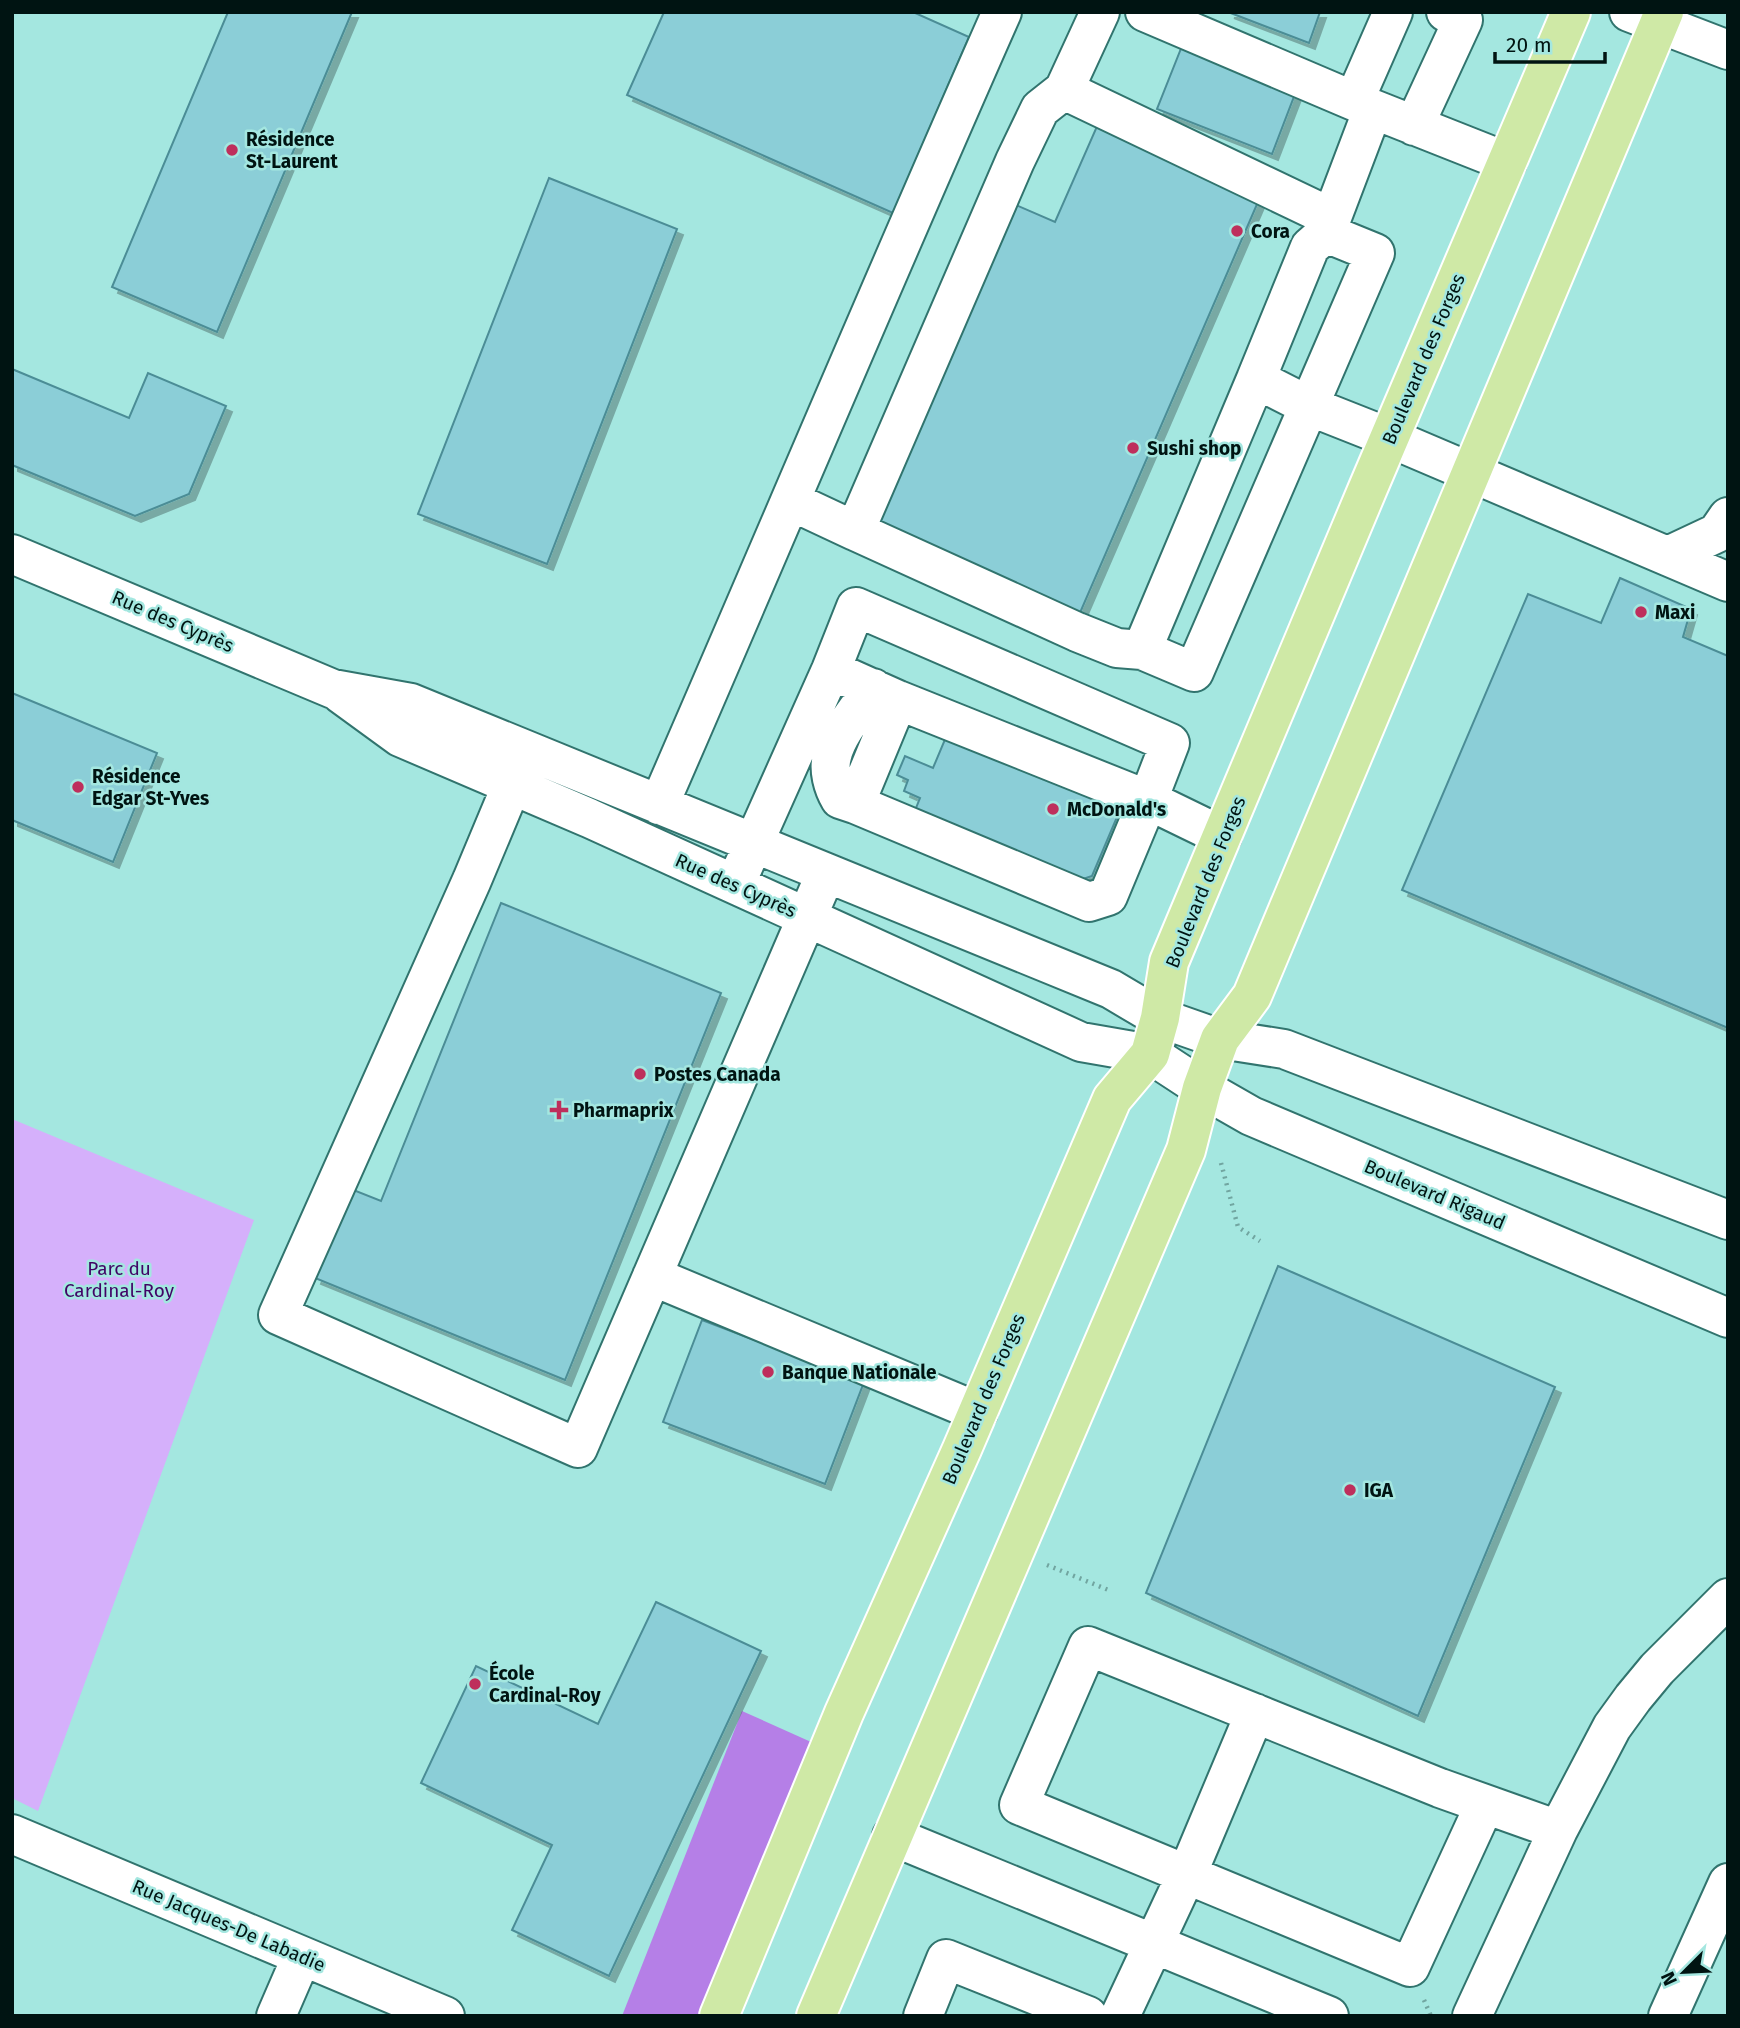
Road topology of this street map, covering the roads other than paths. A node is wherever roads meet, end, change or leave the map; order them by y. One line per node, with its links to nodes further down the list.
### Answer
1 (1002, 12): 18 (street)
2 (1100, 12): 9 (street)
3 (1145, 12): 10 (street)
4 (1393, 12): 10 (street)
5 (1446, 12): 11 (street)
6 (1572, 12): 12 (main road, Boulevard des Forges)
7 (1651, 16): 8 (street); 17 (main road)
8 (1728, 50)
9 (1064, 90): 13 (street); 20 (street)
10 (1364, 105): 11 (street); 13 (street)
11 (1414, 126): 12 (street)
12 (1507, 162): 16 (main road, Boulevard des Forges)
13 (1329, 226): 14 (street); 15 (street)
14 (1256, 379): 15 (street); 24 (street)
15 (1309, 406): 16 (street); 24 (street)
16 (1390, 438): 17 (street); 32 (main road, Boulevard des Forges)
17 (1470, 473): 22 (street); 38 (main road)
18 (791, 501): 20 (street); 31 (street)
19 (1728, 517): 22 (street)
20 (855, 531): 24 (street)
21 (12, 554): 26 (street, Rue des Cyprès)
22 (1668, 555): 23 (street)
23 (1728, 582)
24 (1142, 650)
25 (831, 670): 27 (street); 30 (street); 33 (street)
26 (333, 689): 28 (street, Rue des Cyprès); 29 (street, Rue des Cyprès)
27 (886, 694): 30 (street); 30 (street)
28 (526, 751): 29 (street); 31 (street, Rue des Cyprès)
29 (512, 786): 35 (street, Rue des Cyprès); 41 (street)
30 (1148, 800): 32 (street)
31 (659, 805): 33 (street, Rue des Cyprès)
32 (1222, 836): 37 (main road, Boulevard des Forges)
33 (754, 844): 34 (street, Rue des Cyprès); 35 (street)
34 (826, 873): 36 (street); 37 (street, Rue des Cyprès)
35 (735, 885): 36 (street, Rue des Cyprès)
36 (807, 917): 37 (street, Rue des Cyprès); 41 (street)
37 (1155, 1036): 38 (street); 39 (street, Boulevard Rigaud); 43 (main road, Boulevard des Forges)
38 (1220, 1039): 39 (main road); 40 (street)
39 (1202, 1088): 42 (street, Boulevard Rigaud); 49 (main road)
40 (1728, 1220)
41 (652, 1276): 43 (street)
42 (1728, 1318)
43 (978, 1412): 56 (main road, Boulevard des Forges)
44 (1728, 1598): 47 (street)
45 (1255, 1713): 46 (street); 50 (street); 50 (street)
46 (1485, 1804): 47 (street); 50 (street)
47 (1558, 1830): 62 (street)
48 (12, 1834): 53 (street, Rue Jacques-De Labadie)
49 (892, 1836): 52 (street); 57 (main road)
50 (1186, 1875): 52 (street)
51 (1728, 1883): 63 (street)
52 (1154, 1944): 60 (street); 61 (street)
53 (302, 1956): 54 (street); 55 (street, Rue Jacques-De Labadie)
54 (275, 2016)
55 (445, 2016)
56 (719, 2016)
57 (816, 2016)
58 (923, 2016): 59 (street)
59 (1088, 2016)
60 (1120, 2016)
61 (1329, 2016)
62 (1472, 2016)
63 (1668, 2016)

